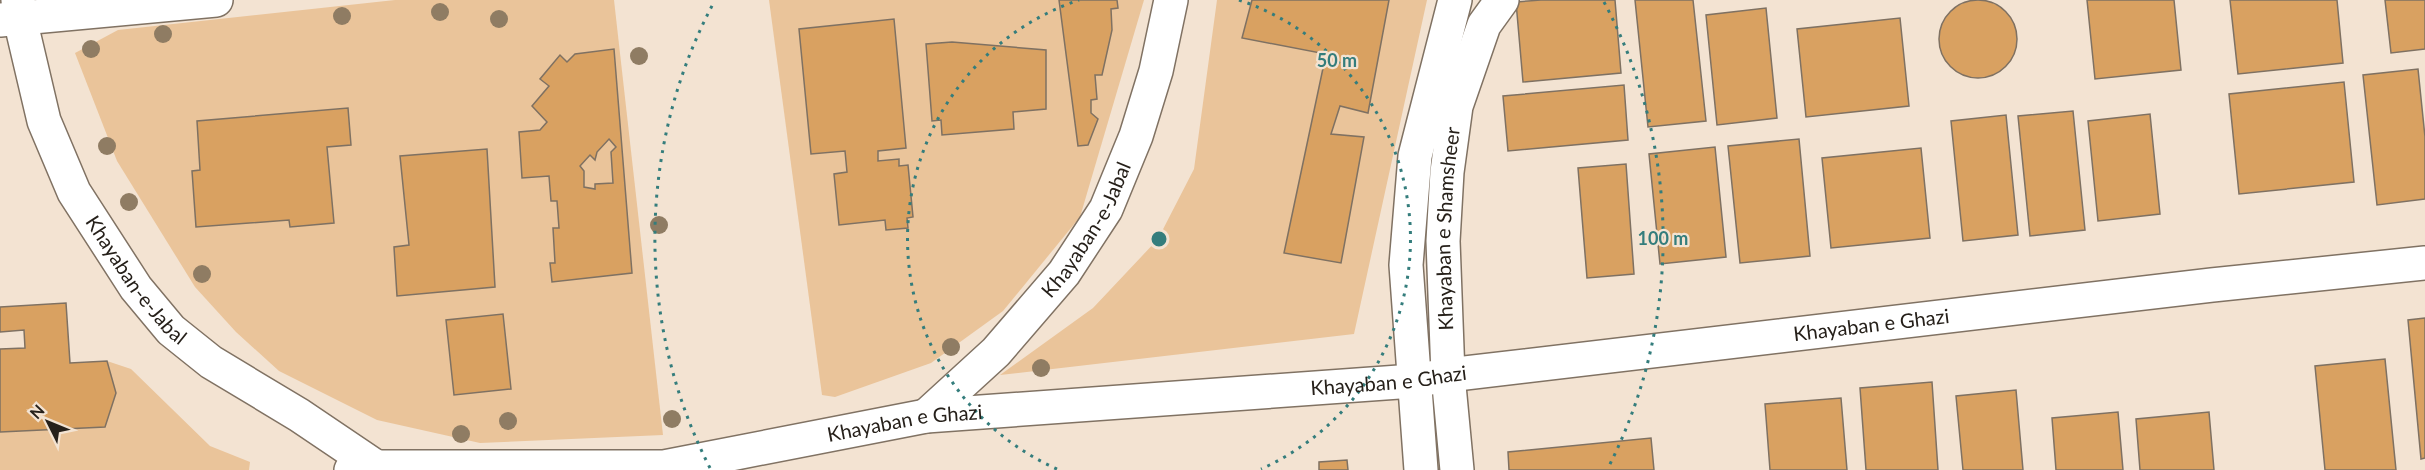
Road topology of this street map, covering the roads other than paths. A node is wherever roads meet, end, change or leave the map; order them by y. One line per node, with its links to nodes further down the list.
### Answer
1 (216, 0): 5 (street)
2 (1172, 0): 9 (street, Khayaban-e-Jabal)
3 (1455, 0): 8 (street, Khayaban e Shamsheer)
4 (1502, 0): 7 (street, Khayaban e Shamsheer)
5 (13, 13): 10 (street, Khayaban-e-Jabal)
6 (2425, 263): 7 (street, Khayaban e Ghazi)
7 (1448, 375): 8 (street, Khayaban e Ghazi); 12 (street, Khayaban e Shamsheer)
8 (1413, 381): 9 (street, Khayaban e Ghazi); 11 (street, Khayaban e Shamsheer)
9 (926, 416): 10 (street, Khayaban e Ghazi)
10 (364, 468)
11 (1421, 470)
12 (1457, 470)

